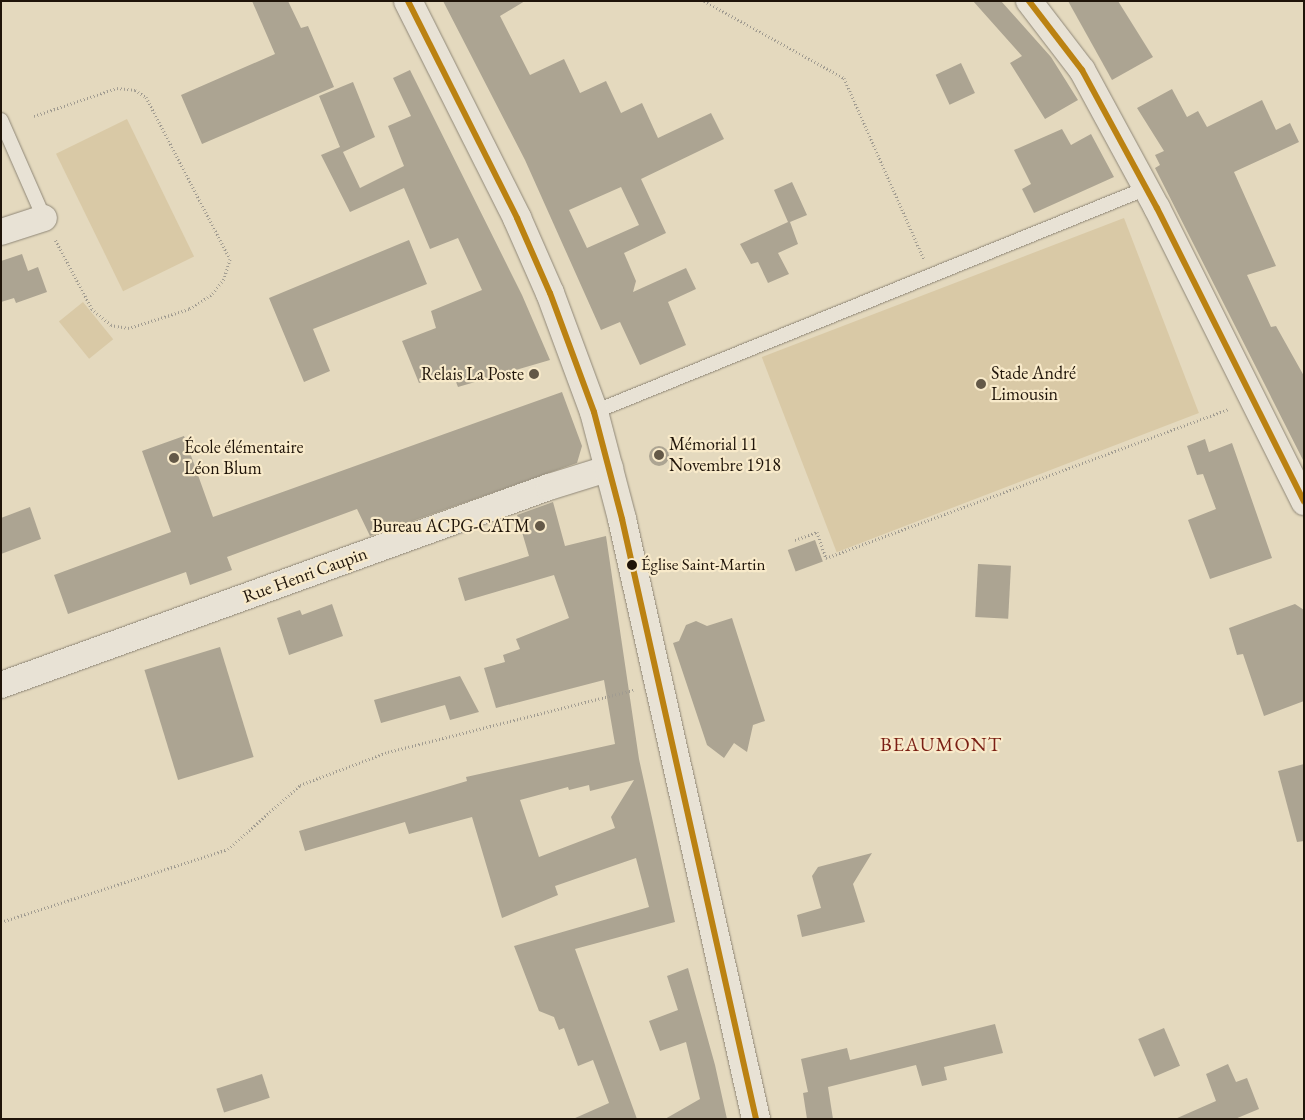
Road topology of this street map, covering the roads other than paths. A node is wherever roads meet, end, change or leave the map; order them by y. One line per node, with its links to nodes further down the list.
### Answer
1 (408, 1): 7 (main road)
2 (1029, 1): 4 (street)
3 (1, 120): 5 (lane)
4 (1147, 188): 7 (lane); 9 (street)
5 (44, 218): 6 (street)
6 (1, 232)
7 (594, 412): 8 (main road)
8 (610, 468): 10 (street, Rue Henri Caupin); 11 (main road)
9 (1304, 502)
10 (1, 685)
11 (756, 1119)

